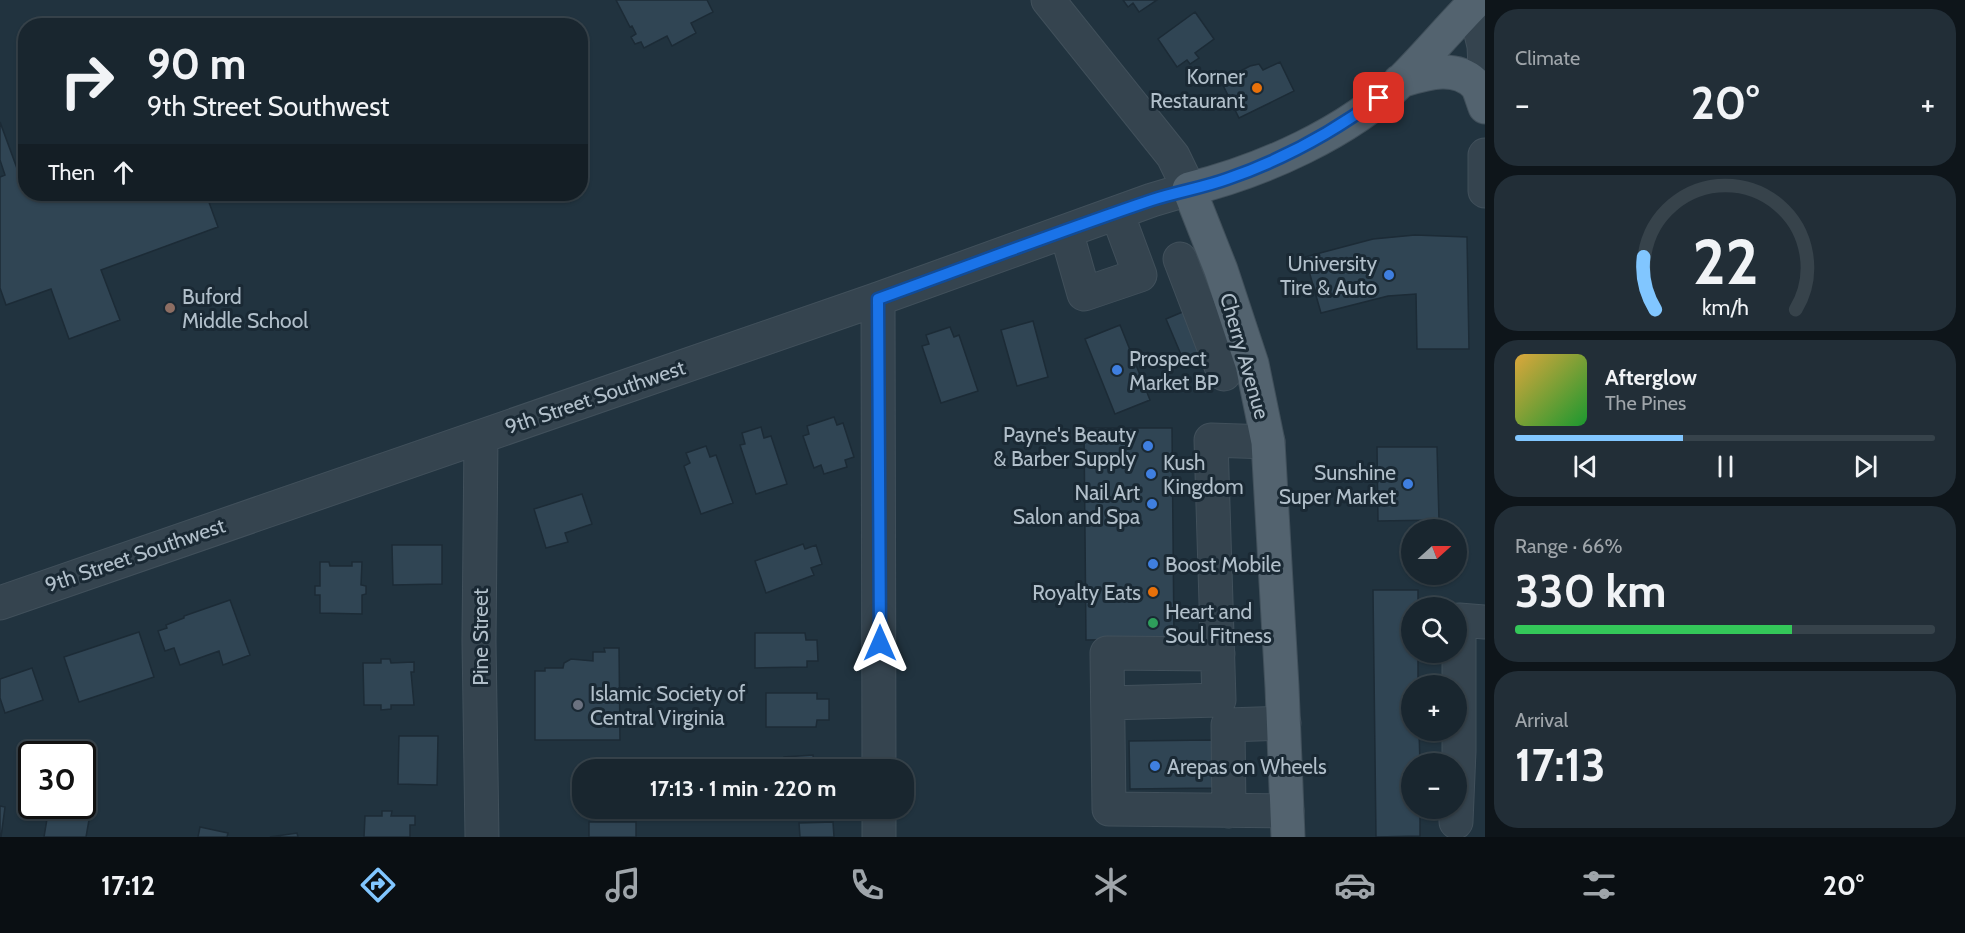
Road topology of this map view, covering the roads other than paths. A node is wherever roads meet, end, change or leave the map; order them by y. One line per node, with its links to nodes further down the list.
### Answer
1 (1048, 0): 8 (street, Cherry Avenue)
2 (1475, 1): 3 (street); 4 (main road)
3 (1485, 67)
4 (1400, 81): 5 (main road); 8 (main road)
5 (1485, 106)
6 (1485, 155): 7 (street)
7 (1485, 162): 9 (street)
8 (1189, 189): 10 (street, 9th Street Southwest); 16 (main road, Cherry Avenue)
9 (1485, 191)
10 (1117, 213): 11 (street, 9th Street Southwest); 11 (street)
11 (1066, 231): 13 (street, 9th Street Southwest)
12 (1180, 259): 14 (street)
13 (878, 299): 15 (street, 9th Street Southwest); 24 (street)
14 (1224, 374)
15 (481, 437): 17 (street, 9th Street Southwest); 29 (street, Pine Street)
16 (1269, 442): 19 (street); 22 (main road, Cherry Avenue)
17 (0, 603)
18 (1485, 622): 23 (street)
19 (1218, 654): 20 (street); 21 (street)
20 (1108, 703): 21 (street); 25 (street)
21 (1223, 712): 22 (street); 25 (street)
22 (1284, 723): 28 (main road, Cherry Avenue)
23 (1472, 752): 27 (street)
24 (879, 759)
25 (1228, 811): 28 (street)
26 (879, 819): 30 (street)
27 (1456, 822)
28 (1287, 824)
29 (482, 837)
30 (879, 837)

